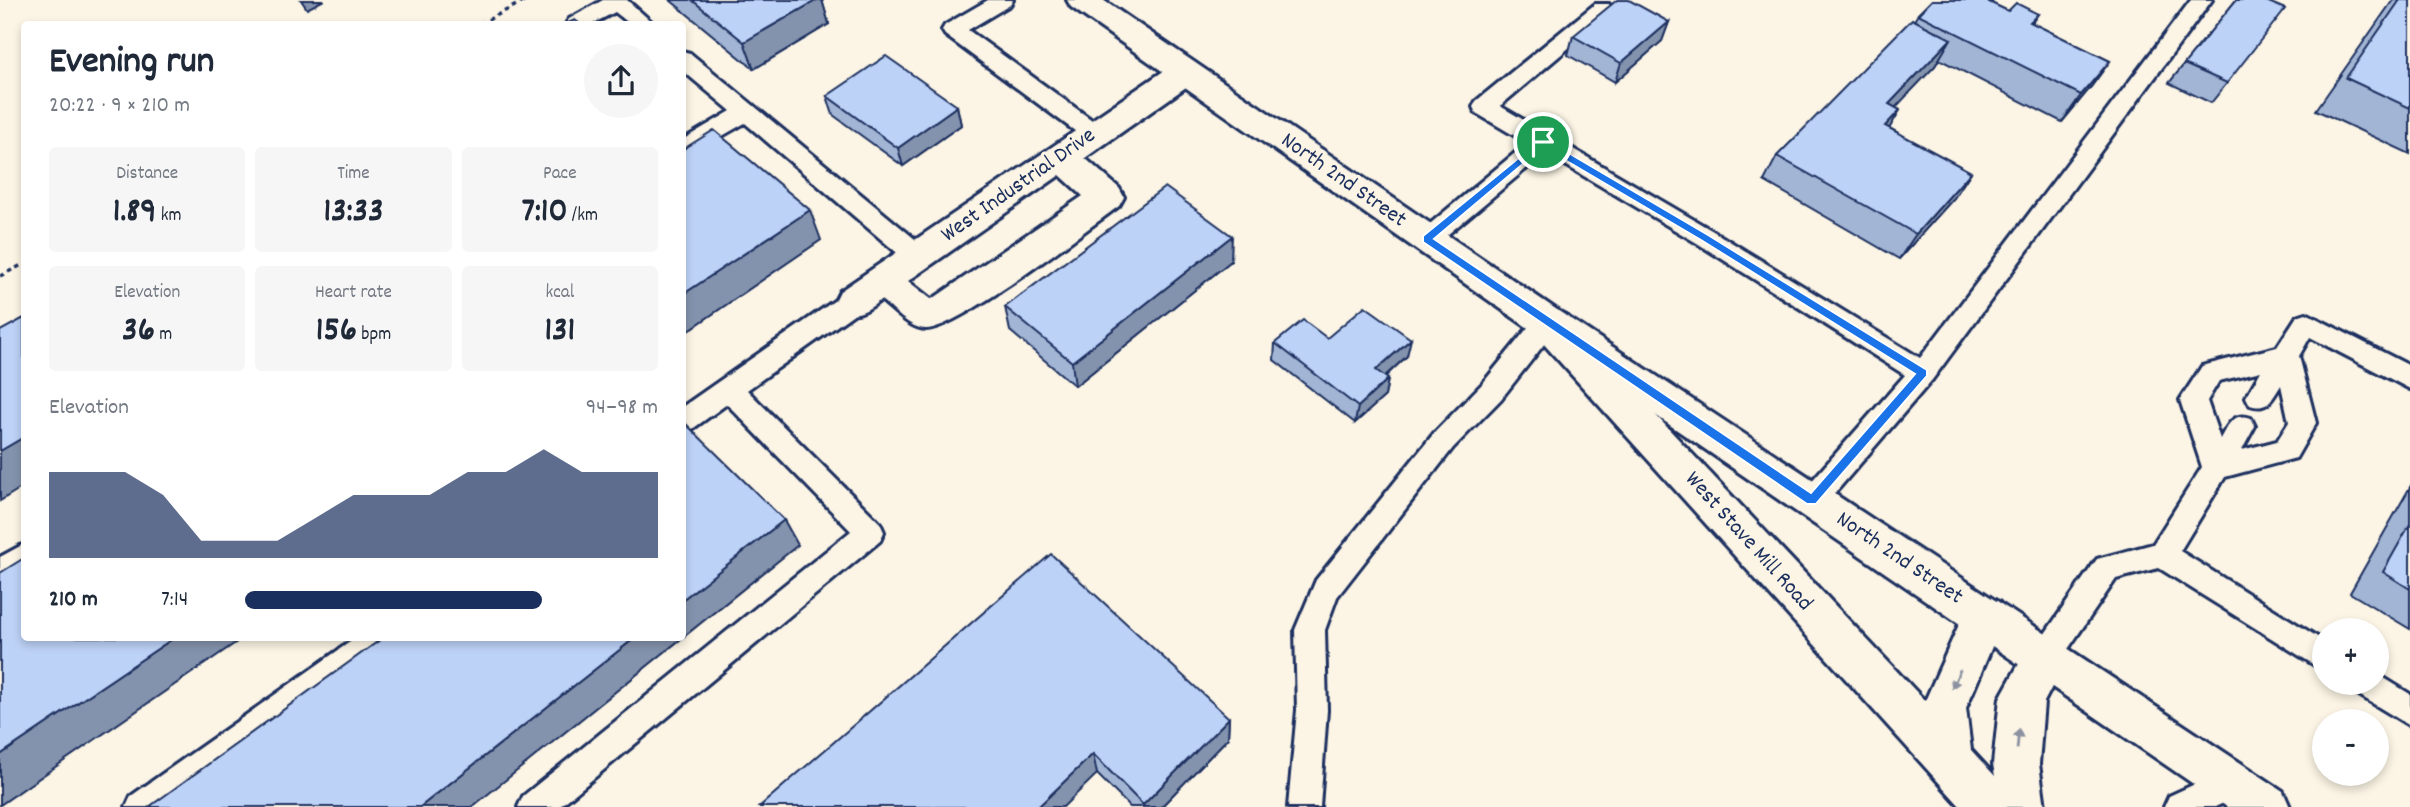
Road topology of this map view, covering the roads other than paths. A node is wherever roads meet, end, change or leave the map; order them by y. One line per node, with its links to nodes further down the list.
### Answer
1 (1003, 0): 10 (lane)
2 (1082, 0): 8 (street, North 2nd Street)
3 (2202, 0): 20 (lane)
4 (1602, 9): 11 (lane)
5 (582, 21): 6 (lane)
6 (639, 21)
7 (686, 61): 9 (lane)
8 (1185, 72): 10 (street, West Industrial Drive); 14 (street, North 2nd Street)
9 (746, 112): 12 (lane); 15 (lane)
10 (1095, 134): 13 (street, West Industrial Drive)
11 (1543, 142): 14 (lane); 20 (lane)
12 (686, 149)
13 (1062, 157): 15 (street, West Industrial Drive); 16 (street)
14 (1427, 239): 18 (street, North 2nd Street)
15 (918, 256): 16 (street, West Industrial Drive)
16 (882, 281): 17 (street, West Industrial Drive)
17 (853, 301): 22 (lane)
18 (1546, 322): 27 (street, North 2nd Street); 37 (street, West Stave Mill Road); 41 (lane)
19 (2286, 355): 21 (lane); 23 (lane); 26 (lane); 26 (lane)
20 (1923, 373): 27 (lane)
21 (2410, 378)
22 (729, 390): 24 (lane); 40 (lane)
23 (2259, 397)
24 (686, 419)
25 (2242, 426): 26 (lane)
26 (2216, 468): 28 (lane)
27 (1812, 500): 31 (street, North 2nd Street)
28 (2162, 555): 33 (lane); 34 (lane)
29 (21, 559): 30 (lane)
30 (0, 572)
31 (1984, 616): 34 (street, North 2nd Street); 37 (street, one-way to 37)
32 (375, 641): 39 (lane)
33 (2312, 649)
34 (2045, 658): 38 (street, North 2nd Street); 43 (street, one-way to 34)
35 (2385, 695): 36 (lane)
36 (2410, 711)
37 (1949, 762): 42 (street, West Stave Mill Road)
38 (2232, 783): 44 (lane); 45 (street, North 2nd Street)
39 (142, 807)
40 (534, 807)
41 (1304, 807)
42 (1992, 807)
43 (2022, 807)
44 (2180, 807)
45 (2267, 807)

